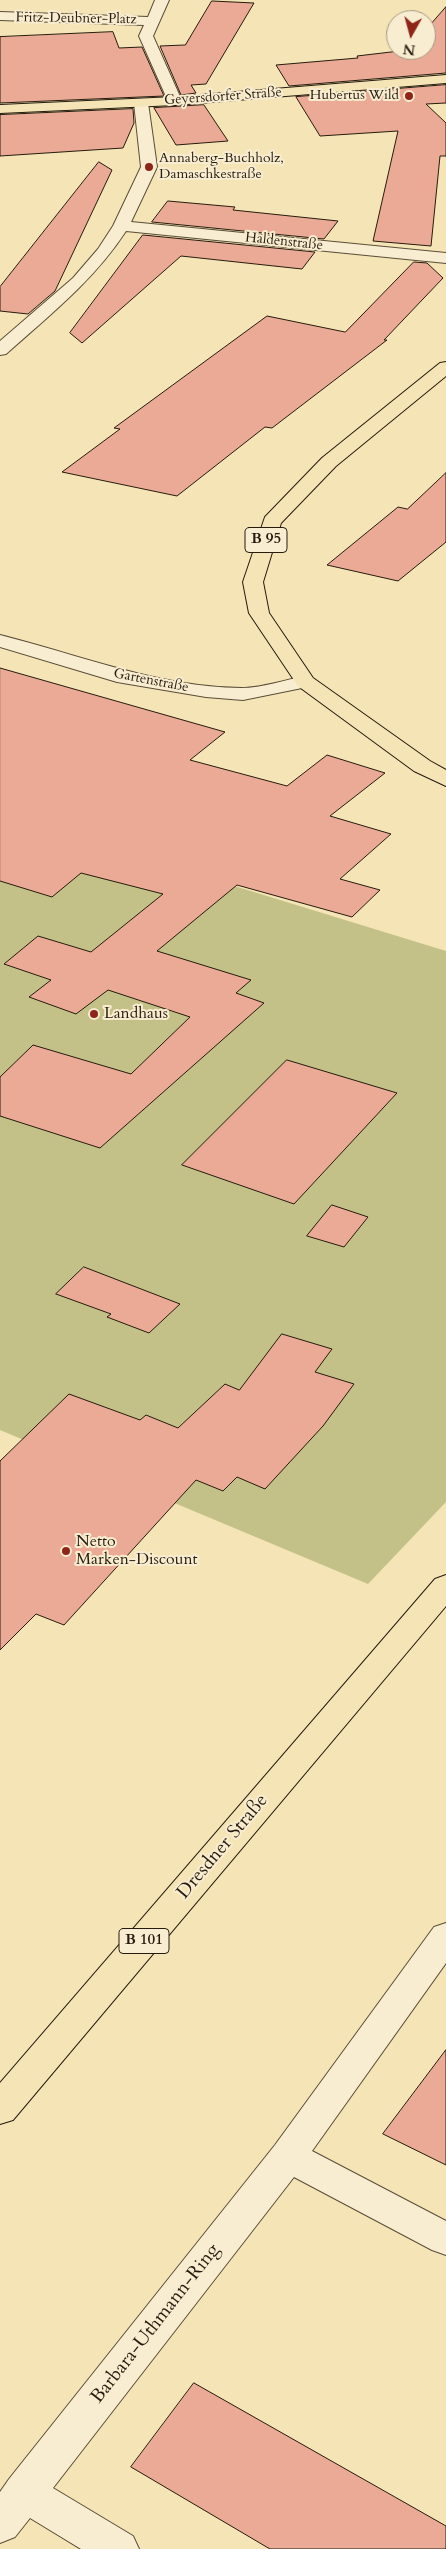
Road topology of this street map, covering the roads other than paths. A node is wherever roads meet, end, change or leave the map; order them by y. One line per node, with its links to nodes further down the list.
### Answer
1 (162, 0): 3 (street)
2 (0, 16): 3 (street, Fritz-Deubner-Platz)
3 (152, 21): 5 (street)
4 (446, 79): 5 (main road, Geyersdorfer Straße)
5 (175, 101): 6 (main road, Geyersdorfer Straße)
6 (141, 103): 7 (main road, Geyersdorfer Straße); 8 (street)
7 (0, 109)
8 (121, 226): 9 (street, Haldenstraße); 10 (street)
9 (446, 258)
10 (0, 350)
11 (446, 367): 13 (main road, B 95)
12 (0, 640): 13 (street, Gartenstraße)
13 (305, 682): 14 (main road, B 95)
14 (382, 737): 15 (main road, B 95); 16 (main road, B 95)
15 (446, 761)
16 (446, 780)
17 (446, 1586): 19 (main road, Dresdner Straße / B 101)
18 (446, 1936): 20 (street, Barbara-Uthmann-Ring)
19 (0, 2109)
20 (288, 2156): 21 (street); 22 (street, Barbara-Uthmann-Ring)
21 (446, 2239)
22 (24, 2492): 23 (street, Barbara-Uthmann-Ring); 24 (street)
23 (0, 2524)
24 (118, 2549)

